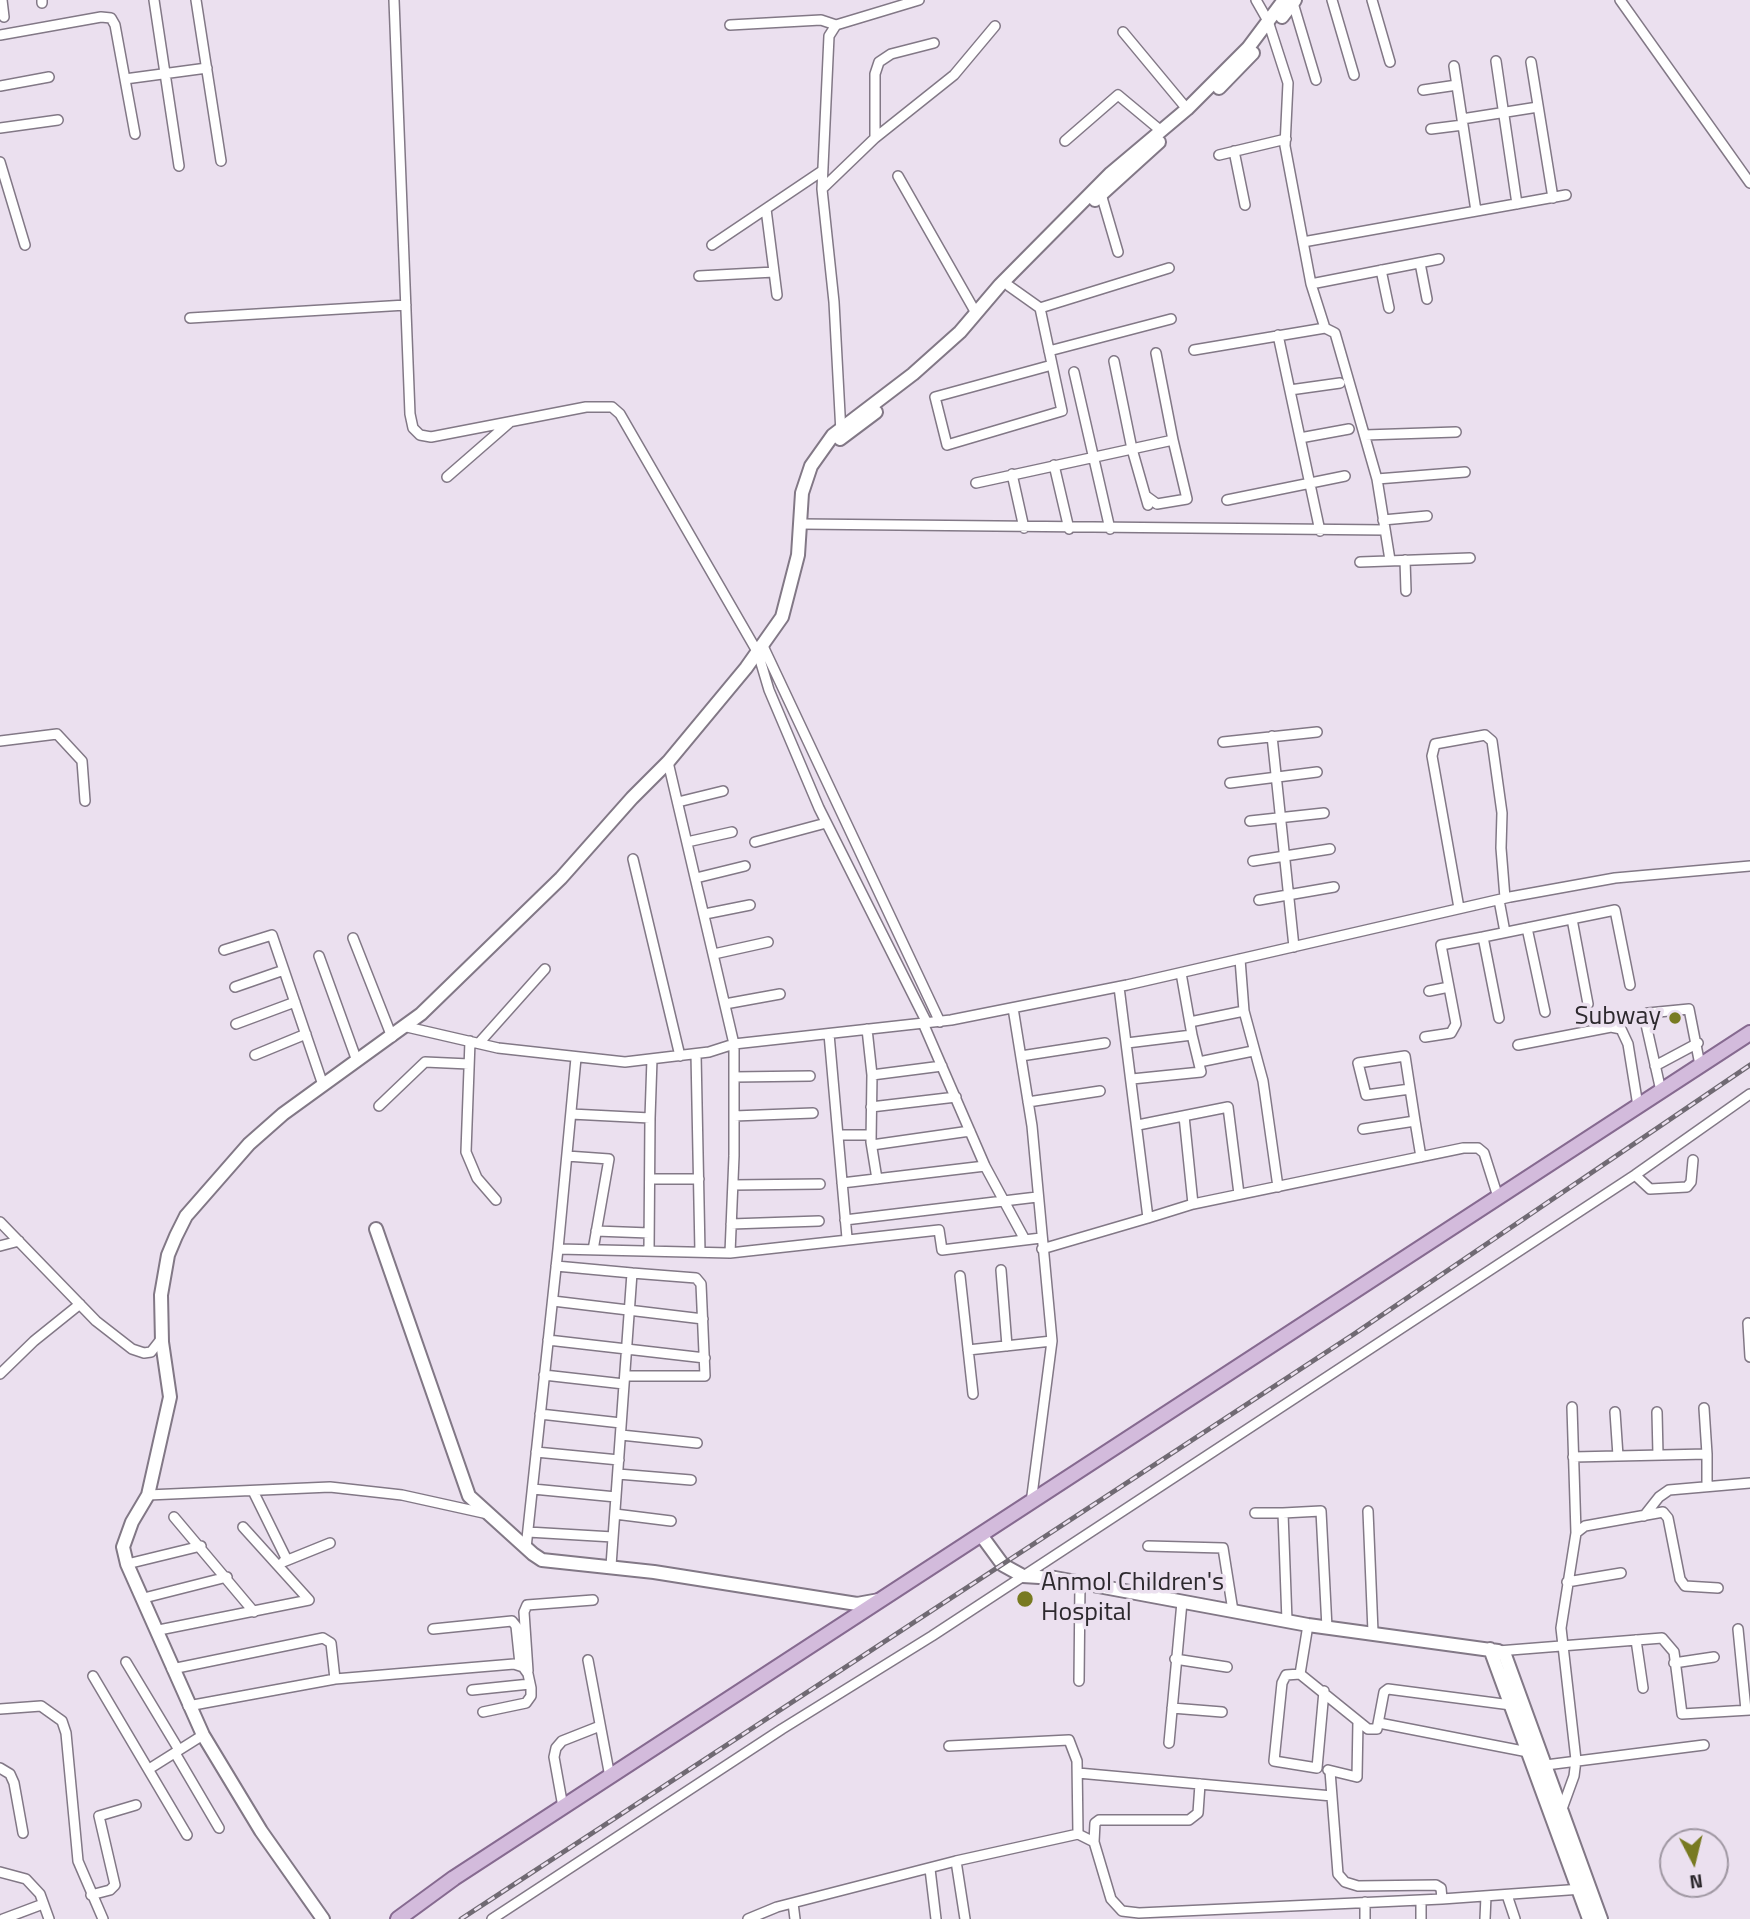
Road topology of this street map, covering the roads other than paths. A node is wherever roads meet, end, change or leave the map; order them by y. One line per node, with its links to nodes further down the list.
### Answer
1 (2, 0): 11 (street)
2 (154, 0): 24 (street)
3 (196, 0): 23 (street)
4 (394, 0): 74 (street)
5 (919, 0): 13 (street)
6 (1256, 0): 15 (street)
7 (1332, 0): 25 (street)
8 (1372, 0): 20 (street)
9 (1620, 0): 51 (street)
10 (1290, 1): 15 (street); 28 (street)
11 (4, 17)
12 (730, 25): 13 (street)
13 (836, 25): 49 (street)
14 (995, 26): 41 (street)
15 (1269, 26): 33 (street); 42 (street); 53 (street)
16 (1123, 32): 33 (street)
17 (0, 35): 27 (street)
18 (934, 43): 41 (street)
19 (1496, 61): 34 (street)
20 (1390, 62)
21 (1531, 62): 32 (street)
22 (1454, 66): 29 (street)
23 (207, 68): 24 (street); 46 (street)
24 (167, 73): 27 (street); 48 (street)
25 (1354, 75)
26 (49, 77): 30 (street)
27 (125, 79): 40 (street)
28 (1316, 80)
29 (1457, 85): 31 (street); 36 (street)
30 (0, 86)
31 (1423, 90)
32 (1538, 107): 34 (street); 55 (street)
33 (1186, 110): 39 (street)
34 (1503, 112): 36 (street); 56 (street)
35 (58, 120): 37 (street)
36 (1463, 122): 38 (street); 59 (street)
37 (0, 128)
38 (1431, 129)
39 (1160, 130): 43 (street); 71 (street)
40 (135, 134)
41 (875, 138): 52 (street)
42 (1286, 139): 44 (street); 60 (street)
43 (1065, 141)
44 (1234, 151): 45 (street); 57 (street)
45 (1219, 155)
46 (221, 161)
47 (0, 162): 61 (street)
48 (179, 166)
49 (822, 171): 52 (street); 58 (street)
50 (898, 176): 77 (street)
51 (1750, 183)
52 (822, 190): 93 (street)
53 (1101, 194): 63 (street); 71 (street)
54 (1566, 195): 55 (street)
55 (1553, 198): 56 (street)
56 (1517, 204): 59 (street)
57 (1245, 205)
58 (766, 209): 62 (street); 68 (street)
59 (1476, 211): 60 (street)
60 (1303, 242): 70 (street)
61 (25, 245)
62 (712, 245)
63 (1118, 252)
64 (1439, 259): 65 (street)
65 (1420, 263): 67 (street); 73 (street)
66 (1169, 268): 75 (street)
67 (1381, 270): 70 (street); 76 (street)
68 (774, 272): 69 (street); 72 (street)
69 (699, 276)
70 (1311, 284): 80 (street)
71 (1001, 292): 75 (street); 77 (street); 93 (street)
72 (777, 295)
73 (1427, 299)
74 (406, 305): 78 (street); 90 (street)
75 (1040, 308): 83 (street)
76 (1389, 308)
77 (976, 313): 93 (street)
78 (190, 318)
79 (1171, 318): 83 (street)
80 (1325, 328): 81 (street); 94 (street)
81 (1278, 335): 82 (street); 89 (street)
82 (1194, 350)
83 (1049, 351): 86 (street)
84 (1156, 354): 96 (street)
85 (1114, 361): 97 (street)
86 (1052, 365): 86 (street)
87 (1074, 372): 98 (street)
88 (1340, 383): 89 (street)
89 (1290, 390): 95 (street)
90 (511, 421): 103 (street); 120 (street)
91 (1349, 429): 95 (street)
92 (1456, 432): 94 (street)
93 (842, 433): 109 (street)
94 (1365, 435): 104 (street)
95 (1300, 438): 106 (street)
96 (1173, 440): 97 (street); 97 (street)
97 (1132, 449): 98 (street)
98 (1092, 457): 99 (street); 113 (street)
99 (1054, 465): 101 (street); 112 (street)
100 (1465, 472): 104 (street)
101 (1012, 474): 105 (street); 110 (street)
102 (1345, 476): 106 (street)
103 (447, 477)
104 (1377, 479): 111 (street)
105 (976, 483)
106 (1310, 483): 107 (street); 114 (street)
107 (1227, 500)
108 (1427, 516): 111 (street)
109 (801, 524): 110 (street); 120 (street)
110 (1024, 528): 112 (street)
111 (1384, 528): 114 (street); 116 (street)
112 (1069, 529): 113 (street)
113 (1110, 529): 114 (street)
114 (1320, 531)
115 (1470, 558): 117 (street)
116 (1390, 560): 117 (street); 118 (street)
117 (1405, 560): 119 (street)
118 (1360, 562)
119 (1406, 591)
120 (760, 650): 125 (street); 135 (street); 180 (street)
121 (1317, 732): 122 (street)
122 (1272, 736): 124 (street); 127 (street)
123 (0, 741): 130 (street)
124 (1223, 742)
125 (668, 762): 131 (street); 184 (street)
126 (1317, 772): 127 (street)
127 (1278, 777): 128 (street); 133 (street)
128 (1230, 783)
129 (723, 791): 131 (street)
130 (86, 801)
131 (678, 802): 137 (street)
132 (1324, 813): 133 (street)
133 (1282, 817): 134 (street); 140 (street)
134 (1250, 821)
135 (826, 823): 138 (street); 182 (street)
136 (732, 832): 137 (street)
137 (687, 842): 145 (street)
138 (755, 842)
139 (1329, 849): 140 (street)
140 (1285, 856): 142 (street); 147 (street)
141 (633, 859): 201 (street)
142 (1253, 861)
143 (745, 866): 145 (street)
144 (1750, 866): 148 (street)
145 (696, 878): 152 (street)
146 (1334, 887): 147 (street)
147 (1289, 894): 149 (street); 159 (street)
148 (1502, 899): 151 (street); 151 (street); 155 (street)
149 (1259, 900)
150 (750, 905): 152 (street)
151 (1459, 908): 159 (street)
152 (705, 914): 161 (street)
153 (1572, 919): 154 (street); 167 (street); 175 (street)
154 (1527, 928): 155 (street); 178 (street)
155 (1505, 932): 156 (street)
156 (1483, 937): 170 (street); 179 (street)
157 (354, 938): 190 (street)
158 (768, 942): 161 (street)
159 (1294, 947): 163 (street)
160 (224, 950): 165 (street)
161 (714, 954): 174 (street)
162 (319, 956): 205 (street)
163 (1240, 959): 166 (street); 177 (street)
164 (545, 969): 192 (street)
165 (284, 970): 168 (street); 173 (street)
166 (1181, 972): 169 (street); 181 (street)
167 (1630, 985)
168 (235, 987)
169 (1119, 987): 176 (street); 195 (street)
170 (1449, 987): 171 (street); 191 (street)
171 (1429, 990)
172 (779, 994): 174 (street)
173 (295, 1002): 183 (street); 187 (street)
174 (725, 1004): 196 (street)
175 (1588, 1004)
176 (1013, 1008): 180 (street); 202 (street)
177 (1244, 1011): 181 (street); 198 (street)
178 (1545, 1012)
179 (1499, 1018)
180 (940, 1022): 182 (street)
181 (1189, 1022): 189 (street)
182 (925, 1023): 185 (street); 209 (street)
183 (236, 1024)
184 (407, 1027): 190 (street); 192 (street)
185 (867, 1030): 188 (street); 211 (street)
186 (1750, 1033): 208 (main road)
187 (306, 1034): 200 (street); 215 (street)
188 (829, 1034): 196 (street); 234 (street)
189 (1192, 1035): 195 (street); 206 (street)
190 (392, 1037): 205 (street)
191 (1425, 1037)
192 (474, 1042): 203 (street); 207 (street)
193 (1698, 1042): 208 (street); 210 (street); 210 (street)
194 (1105, 1043): 202 (street)
195 (1127, 1043): 214 (street)
196 (734, 1044): 199 (street); 213 (street)
197 (1518, 1045): 223 (street)
198 (1254, 1051): 206 (street); 247 (street)
199 (696, 1054): 201 (street); 242 (street)
200 (255, 1055)
201 (680, 1056): 204 (street)
202 (1021, 1056): 221 (street)
203 (576, 1058): 204 (street); 226 (street)
204 (652, 1059): 229 (street)
205 (357, 1061): 215 (street)
206 (1199, 1062): 214 (street)
207 (469, 1064): 222 (street); 251 (street)
208 (1700, 1065): 218 (main road)
209 (942, 1066): 211 (street); 220 (street)
210 (1655, 1066): 218 (street)
211 (872, 1075): 224 (street)
212 (810, 1076): 213 (street)
213 (734, 1077): 227 (street)
214 (1132, 1079): 231 (street)
215 (323, 1085): 283 (street)
216 (1410, 1089): 216 (street); 230 (street)
217 (1100, 1091): 221 (street)
218 (1661, 1091): 223 (main road)
219 (1750, 1094): 240 (street)
220 (956, 1097): 224 (street); 233 (street)
221 (1028, 1102): 249 (street)
222 (379, 1106)
223 (1638, 1106): 250 (main road)
224 (872, 1107): 235 (street)
225 (813, 1113): 227 (street)
226 (571, 1114): 229 (street); 236 (street)
227 (734, 1116): 246 (street)
228 (1184, 1116): 231 (street); 248 (street); 253 (street)
229 (650, 1118): 241 (street)
230 (1415, 1122): 232 (street); 237 (street)
231 (1138, 1125): 254 (street)
232 (1363, 1129)
233 (970, 1131): 235 (street); 239 (street)
234 (838, 1135): 235 (street); 244 (street)
235 (871, 1140): 243 (street)
236 (567, 1156): 260 (street); 267 (street)
237 (1421, 1157): 247 (street); 250 (street)
238 (1693, 1160): 240 (street)
239 (985, 1166): 243 (street); 252 (street)
240 (1635, 1175): 340 (street)
241 (650, 1179): 242 (street); 261 (street)
242 (699, 1179): 271 (street)
243 (877, 1179): 244 (street)
244 (842, 1183): 255 (street)
245 (820, 1184): 246 (street)
246 (733, 1185): 258 (street)
247 (1278, 1186): 248 (street)
248 (1239, 1194): 253 (street)
249 (1037, 1197): 252 (street); 264 (street)
250 (1499, 1197): 317 (main road)
251 (496, 1199)
252 (1004, 1201): 255 (street); 263 (street)
253 (1193, 1204): 254 (street)
254 (1148, 1218): 268 (street)
255 (845, 1220): 262 (street)
256 (819, 1221): 258 (street)
257 (0, 1222): 265 (street)
258 (731, 1224): 272 (street)
259 (376, 1229): 322 (street)
260 (596, 1231): 261 (street); 269 (street)
261 (649, 1233): 270 (street)
262 (847, 1238): 263 (street); 272 (street)
263 (1024, 1238): 264 (street)
264 (1041, 1238): 268 (street)
265 (19, 1241): 266 (street); 278 (street)
266 (0, 1245)
267 (558, 1249): 269 (street); 273 (street)
268 (1042, 1249): 285 (street)
269 (593, 1250): 270 (street)
270 (649, 1251): 271 (street)
271 (700, 1252): 272 (street)
272 (730, 1253)
273 (556, 1266): 275 (street); 277 (street)
274 (1001, 1270): 286 (street)
275 (632, 1273): 279 (street); 280 (street)
276 (960, 1276): 288 (street)
277 (553, 1301): 279 (street); 284 (street)
278 (80, 1304): 283 (street); 291 (street)
279 (629, 1310): 280 (street); 287 (street)
280 (703, 1319): 290 (street)
281 (1748, 1323): 282 (street)
282 (1749, 1335): 289 (street)
283 (162, 1338): 315 (street)
284 (548, 1340): 287 (street); 292 (street)
285 (1052, 1341): 286 (street); 317 (street)
286 (1007, 1346): 288 (street)
287 (627, 1349): 290 (street); 293 (street)
288 (968, 1350): 294 (street)
289 (1750, 1357)
290 (705, 1358): 293 (street)
291 (0, 1374)
292 (544, 1375): 293 (street); 299 (street)
293 (624, 1380): 300 (street)
294 (973, 1394)
295 (1572, 1407): 307 (street)
296 (1704, 1408): 304 (street)
297 (1615, 1412): 306 (street)
298 (1657, 1412): 305 (street)
299 (540, 1414): 300 (street); 303 (street)
300 (621, 1423): 301 (street)
301 (621, 1435): 302 (street); 308 (street)
302 (697, 1443)
303 (536, 1452): 308 (street); 313 (street)
304 (1707, 1454): 305 (street); 312 (street)
305 (1658, 1455): 306 (street)
306 (1618, 1456): 307 (street)
307 (1573, 1457): 328 (street)
308 (619, 1460): 309 (street)
309 (618, 1474): 310 (street); 316 (street)
310 (691, 1480)
311 (1750, 1483): 312 (street)
312 (1707, 1486): 323 (street)
313 (533, 1489): 316 (street); 327 (street)
314 (253, 1490): 315 (street); 322 (street); 335 (street)
315 (148, 1496): 336 (street)
316 (616, 1497): 321 (street)
317 (1031, 1503): 329 (main road)
318 (1368, 1511): 357 (street)
319 (1255, 1513): 320 (street)
320 (1283, 1513): 351 (street); 353 (street)
321 (615, 1514): 325 (street); 330 (street)
322 (490, 1515): 334 (street)
323 (1644, 1516): 328 (street); 344 (street)
324 (174, 1517): 332 (street)
325 (671, 1521)
326 (243, 1527): 337 (street)
327 (528, 1532): 330 (street); 334 (street)
328 (1576, 1533): 342 (street)
329 (981, 1535): 340 (street); 346 (main road)
330 (614, 1536): 338 (street)
331 (330, 1543): 335 (street)
332 (201, 1546): 336 (street); 341 (street)
333 (1147, 1546): 349 (street)
334 (526, 1548): 338 (street)
335 (287, 1560): 337 (street)
336 (127, 1564): 345 (street)
337 (277, 1564): 350 (street)
338 (611, 1566): 346 (street)
339 (1621, 1573): 342 (street)
340 (1023, 1576): 343 (street); 430 (street)
341 (227, 1577): 345 (street); 350 (street)
342 (1567, 1582): 359 (street)
343 (1080, 1583): 348 (street); 373 (street)
344 (1718, 1588)
345 (144, 1598): 356 (street)
346 (883, 1599): 401 (main road)
347 (593, 1600): 369 (street)
348 (1182, 1602): 349 (street); 362 (street)
349 (1233, 1611): 351 (street)
350 (254, 1612): 356 (street)
351 (1287, 1621): 352 (street)
352 (1308, 1625): 353 (street); 370 (street)
353 (1327, 1628): 357 (street)
354 (433, 1629): 366 (street)
355 (1738, 1629): 382 (street)
356 (159, 1630): 368 (street)
357 (1373, 1632): 360 (street)
358 (1636, 1640): 359 (street); 365 (street); 375 (street)
359 (1563, 1646): 360 (street); 394 (street)
360 (1493, 1650): 378 (street); 395 (street)
361 (1714, 1657): 365 (street)
362 (1175, 1659): 367 (street); 380 (street)
363 (588, 1660): 387 (street)
364 (126, 1662): 392 (street)
365 (1674, 1663): 382 (street)
366 (520, 1664): 369 (street); 372 (street)
367 (1227, 1667)
368 (172, 1669): 372 (street); 379 (street)
369 (528, 1674): 374 (street)
370 (1300, 1674): 377 (street); 397 (street)
371 (93, 1676): 398 (street)
372 (335, 1679): 379 (street)
373 (1079, 1681)
374 (530, 1684): 376 (street); 384 (street)
375 (1643, 1688)
376 (472, 1690)
377 (1324, 1691): 385 (street); 397 (street)
378 (1511, 1704): 386 (street); 393 (street)
379 (188, 1706): 388 (street)
380 (1172, 1708): 383 (street); 389 (street)
381 (0, 1709): 416 (street)
382 (1748, 1710)
383 (1222, 1712)
384 (484, 1713)
385 (1358, 1721): 386 (street); 399 (street)
386 (1379, 1723): 393 (street)
387 (600, 1726): 401 (street); 405 (street)
388 (203, 1735): 392 (street); 428 (street)
389 (1169, 1743)
390 (1704, 1745): 394 (street)
391 (949, 1746): 400 (street)
392 (177, 1752): 398 (street); 407 (street)
393 (1528, 1752): 415 (street)
394 (1576, 1760): 395 (street); 406 (street)
395 (1546, 1765): 406 (street)
396 (0, 1768): 408 (street)
397 (1317, 1768): 399 (street)
398 (149, 1769): 410 (street)
399 (1330, 1771): 403 (street)
400 (1078, 1773): 402 (street); 409 (street)
401 (610, 1777): 405 (main road)
402 (1200, 1784): 403 (street); 411 (street)
403 (1332, 1796): 419 (street)
404 (136, 1805): 416 (street)
405 (563, 1807): 429 (main road)
406 (1562, 1809): 415 (street)
407 (219, 1828)
408 (23, 1833)
409 (1078, 1834): 411 (street); 412 (street)
410 (187, 1835)
411 (1094, 1842): 424 (street)
412 (956, 1861): 413 (street); 434 (street)
413 (930, 1869): 422 (street); 433 (street)
414 (0, 1872): 423 (street)
415 (1584, 1889): 417 (street); 439 (street); 440 (street)
416 (91, 1895): 427 (street)
417 (1507, 1895): 418 (street); 438 (street)
418 (1486, 1896): 419 (street); 437 (street)
419 (1442, 1899): 420 (street)
420 (1421, 1900): 421 (street); 436 (street)
421 (1366, 1902): 424 (street); 435 (street)
422 (793, 1903): 431 (street); 432 (street)
423 (43, 1904): 425 (street); 426 (street)
424 (1140, 1916)
425 (3, 1919)
426 (49, 1919)
427 (103, 1919)
428 (323, 1919)
429 (398, 1919)
430 (492, 1919)
431 (748, 1919)
432 (795, 1919)
433 (936, 1919)
434 (965, 1919)
435 (1366, 1919)
436 (1421, 1919)
437 (1485, 1919)
438 (1516, 1919)
439 (1589, 1919)
440 (1601, 1919)

